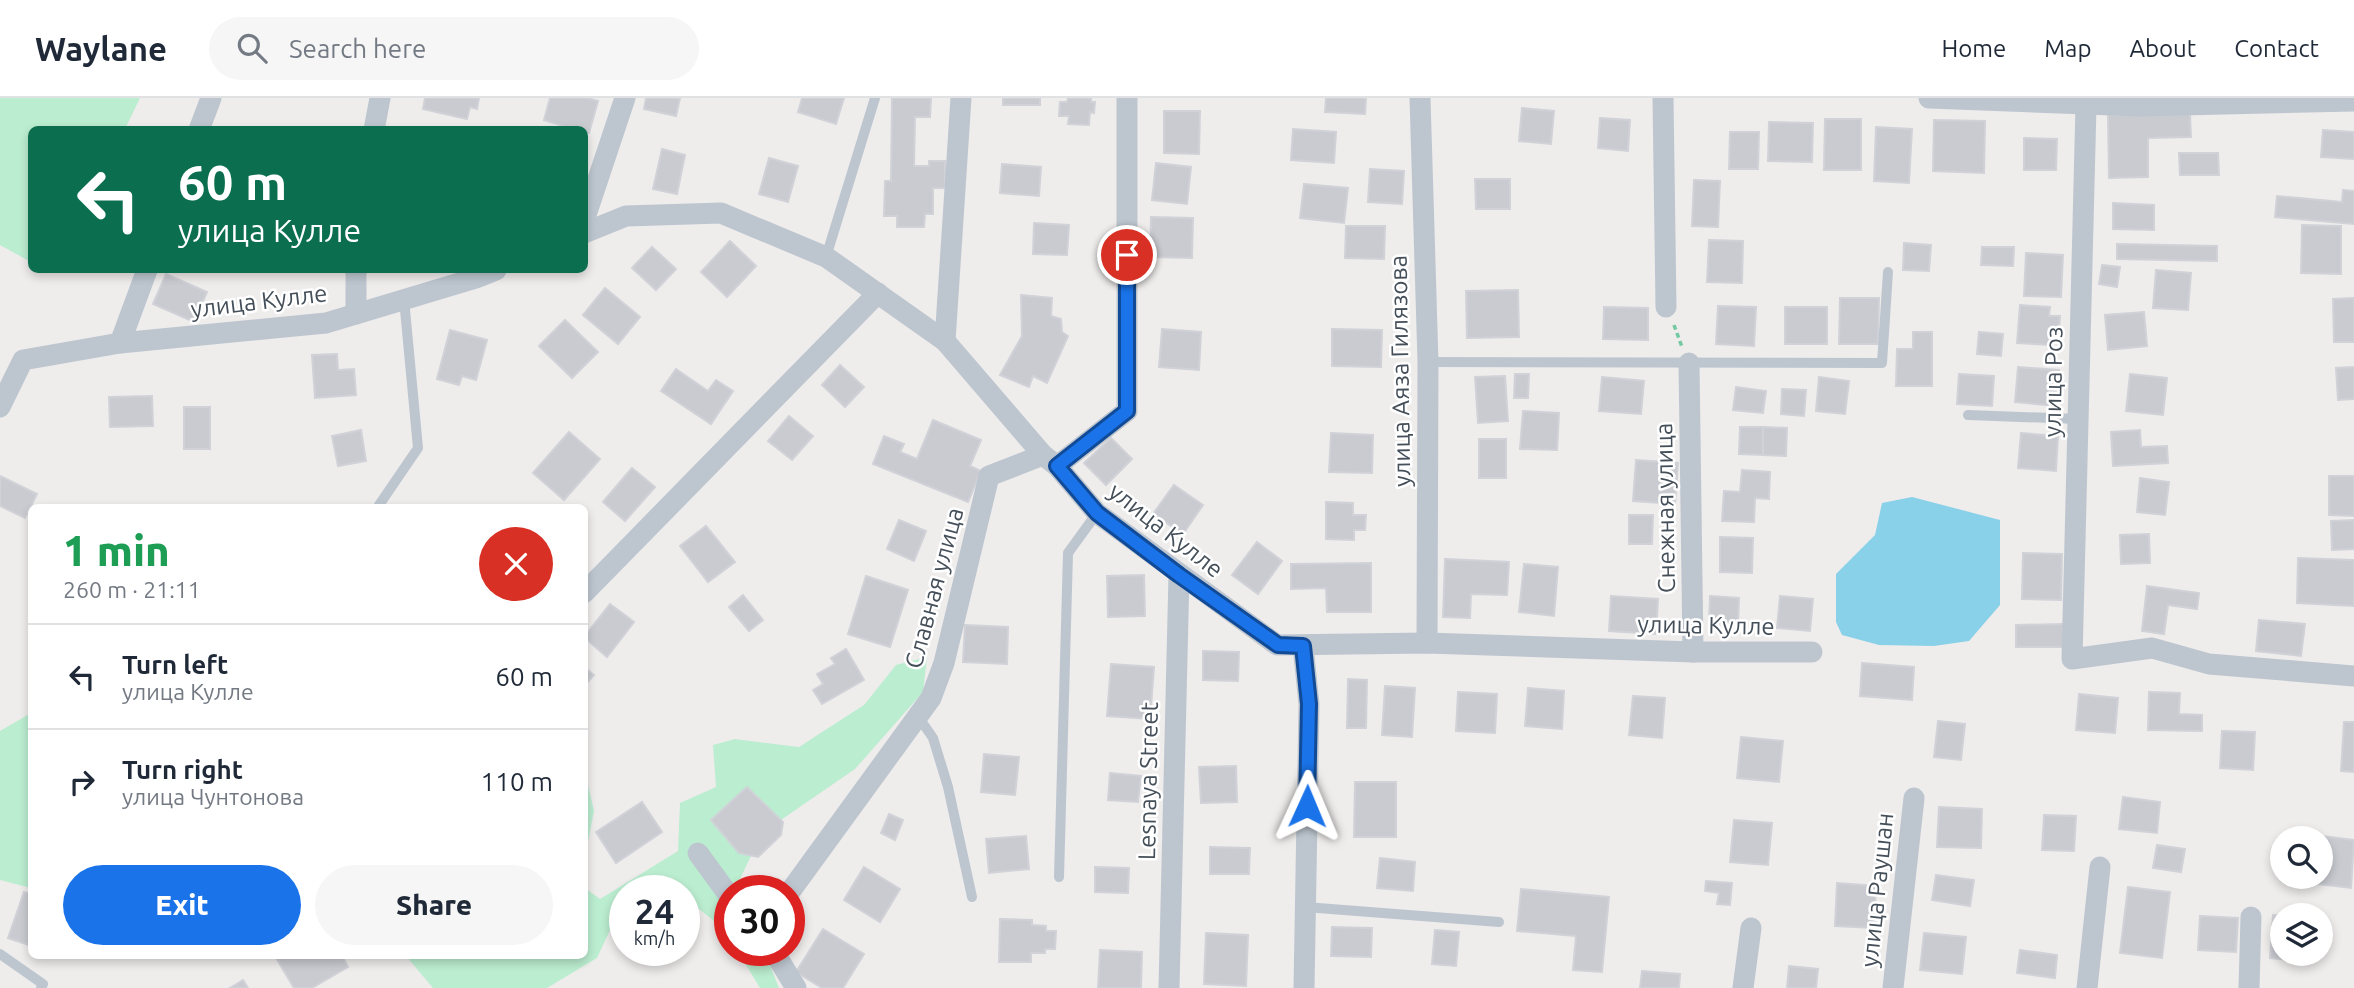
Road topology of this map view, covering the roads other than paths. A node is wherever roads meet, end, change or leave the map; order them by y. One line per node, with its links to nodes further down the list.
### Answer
1 (211, 98): 13 (street)
2 (380, 98): 14 (street)
3 (625, 98): 15 (street)
4 (875, 98): 17 (lane)
5 (961, 98): 26 (street)
6 (1127, 98): 33 (street)
7 (1420, 98): 28 (street, улица Аяза Гилязова)
8 (1662, 98): 24 (street)
9 (1929, 98): 12 (street)
10 (2354, 101): 11 (street)
11 (2139, 102): 12 (street)
12 (2086, 106): 32 (street, улица Роз)
13 (200, 126)
14 (375, 126)
15 (588, 208)
16 (588, 231): 17 (street, улица Кулле)
17 (826, 257): 22 (street, улица Кулле)
18 (1888, 272): 29 (lane)
19 (146, 273): 27 (street)
20 (356, 273): 25 (street)
21 (488, 273): 23 (street, улица Кулле)
22 (877, 293): 26 (street, улица Кулле); 37 (street)
23 (404, 299): 25 (street, улица Кулле); 34 (lane)
24 (1666, 307)
25 (356, 314): 27 (street, улица Кулле)
26 (945, 341): 33 (street, улица Кулле)
27 (120, 343): 30 (street, улица Кулле)
28 (1428, 362): 29 (lane); 38 (street, улица Аяза Гилязова)
29 (1689, 363): 40 (street, Снежная улица)
30 (0, 407)
31 (1968, 415): 32 (lane)
32 (2078, 419): 42 (street, улица Роз)
33 (1050, 461): 35 (street, улица Кулле); 43 (street, Славная улица)
34 (380, 504)
35 (1097, 513): 36 (street, улица Кулле); 49 (lane)
36 (1179, 575): 39 (street, улица Кулле); 59 (street, Lesnaya Street)
37 (588, 589)
38 (1427, 643): 39 (street, улица Кулле); 40 (street, улица Кулле)
39 (1303, 646): 51 (street)
40 (1693, 652): 41 (street, улица Кулле)
41 (1812, 652)
42 (2354, 676)
43 (917, 715): 48 (street, Славная улица); 50 (lane)
44 (1914, 798): 62 (street, улица Раушан)
45 (698, 853): 47 (street)
46 (2100, 867): 63 (street)
47 (714, 875)
48 (801, 875)
49 (1059, 877)
50 (972, 897)
51 (1305, 907): 53 (lane); 60 (street)
52 (2251, 916): 64 (street)
53 (1499, 922)
54 (1751, 928): 61 (street)
55 (0, 954): 57 (lane)
56 (783, 966): 58 (street)
57 (41, 988)
58 (796, 988)
59 (1169, 988)
60 (1304, 988)
61 (1743, 988)
62 (1893, 988)
63 (2087, 988)
64 (2249, 988)

